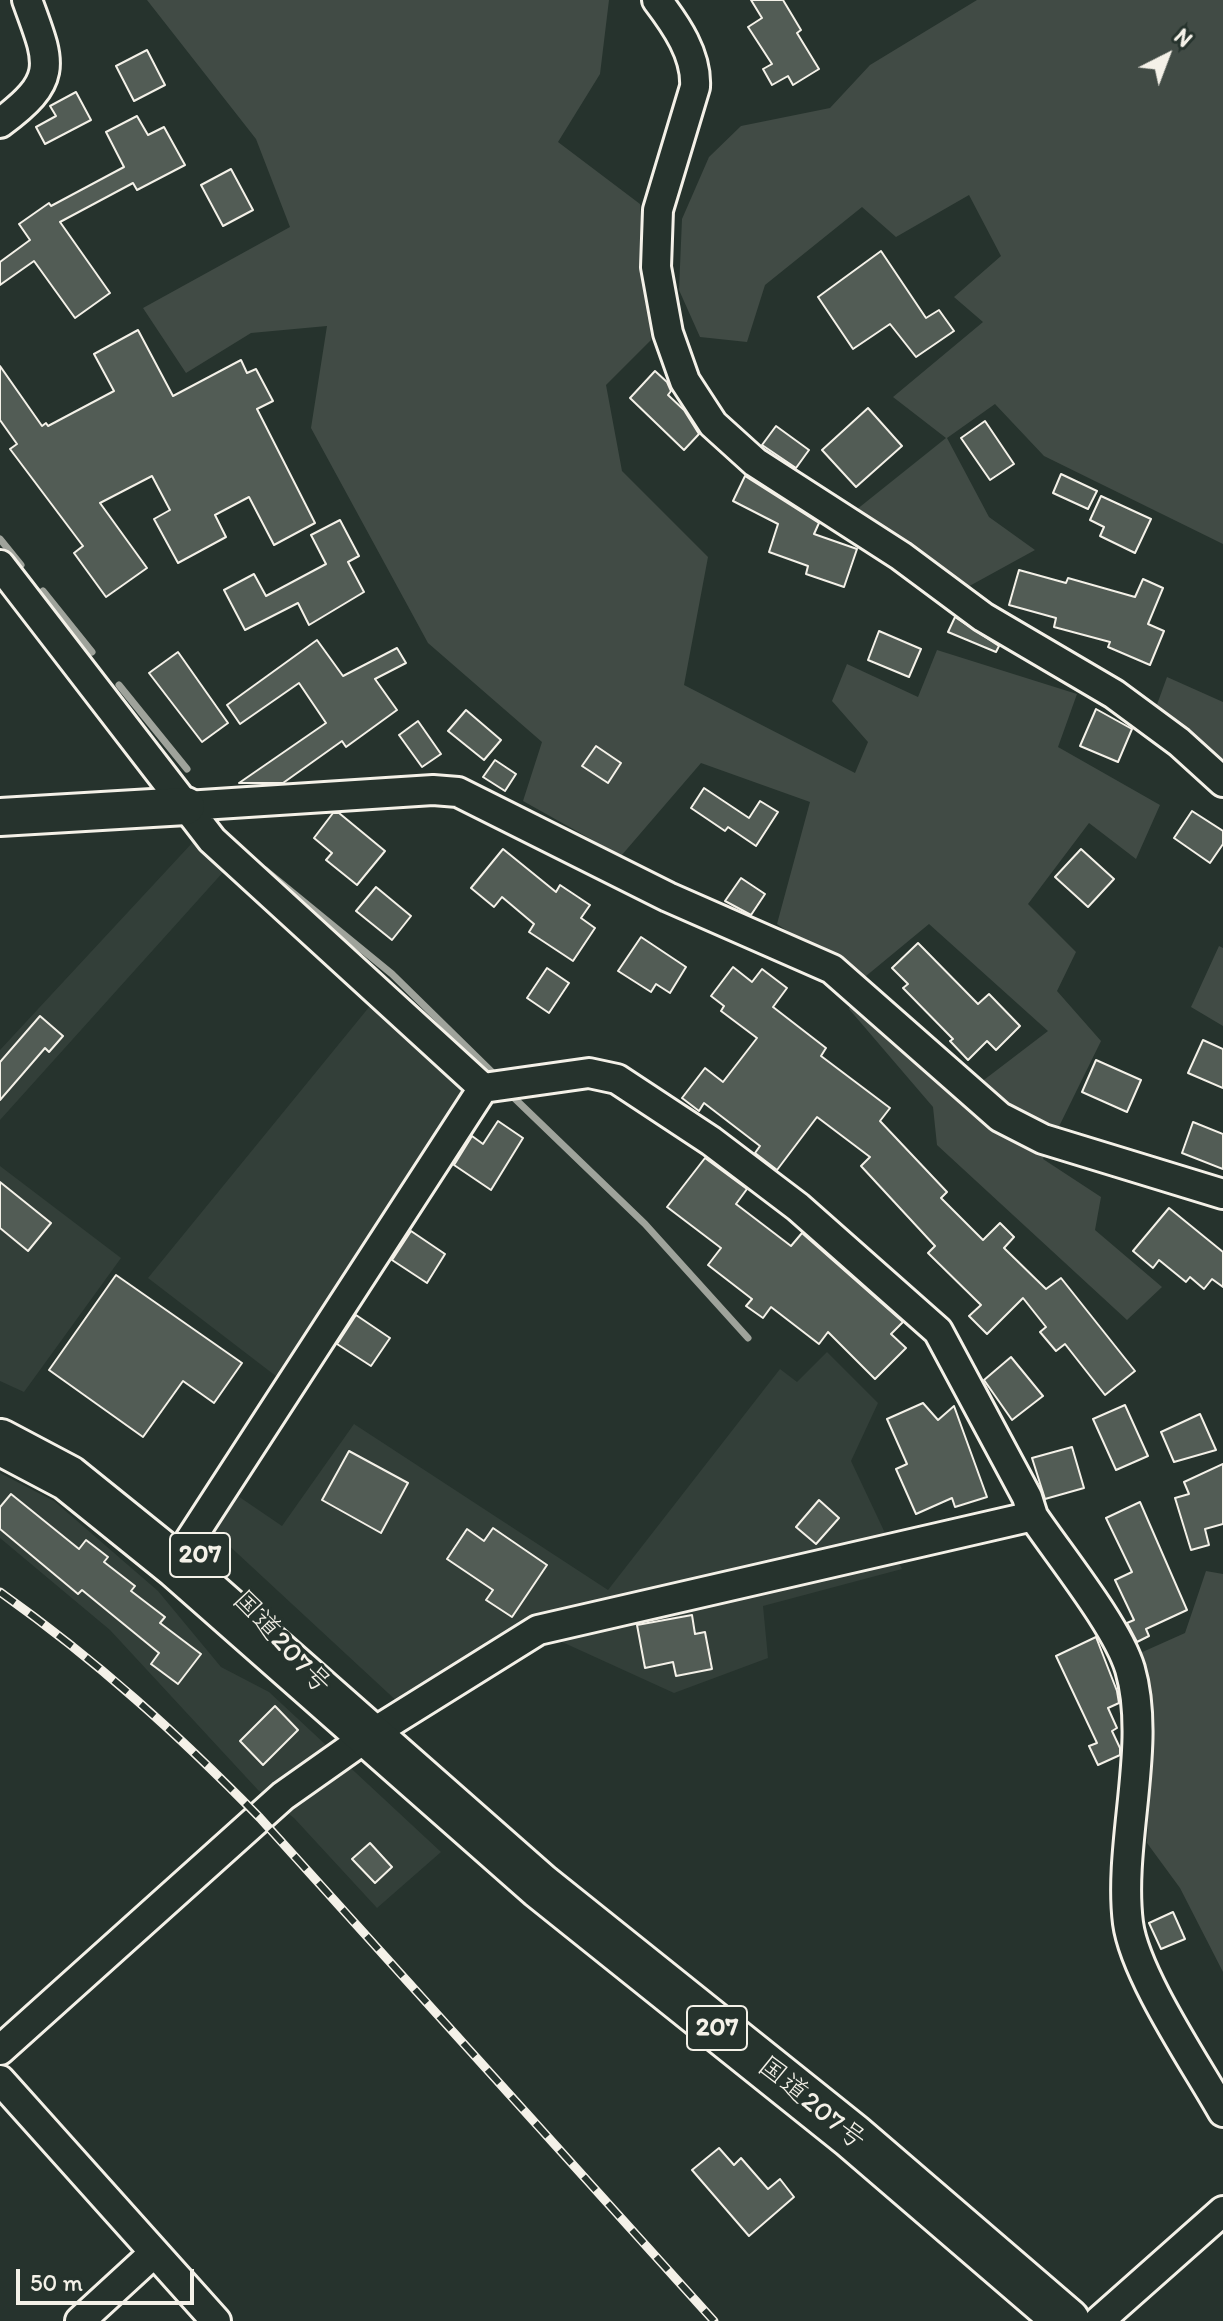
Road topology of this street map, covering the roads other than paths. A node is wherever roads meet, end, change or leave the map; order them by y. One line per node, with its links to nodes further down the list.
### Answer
1 (27, 0): 3 (street)
2 (657, 0): 5 (street)
3 (0, 123)
4 (0, 565): 6 (street)
5 (1223, 782)
6 (186, 806): 7 (street); 8 (street); 9 (street)
7 (0, 817)
8 (483, 1088): 12 (street); 13 (street)
9 (1223, 1194)
10 (0, 1412): 13 (highway, 国道207号 / 207)
11 (0, 1442): 14 (highway, 国道207号 / 207)
12 (1033, 1516): 14 (street); 17 (street)
13 (188, 1543): 14 (highway, 国道207号 / 207)
14 (368, 1736): 15 (street); 22 (highway, 国道207号 / 207)
15 (0, 2050)
16 (0, 2080): 19 (street)
17 (1223, 2112)
18 (1223, 2211): 23 (street)
19 (154, 2253): 20 (street); 21 (street)
20 (80, 2321)
21 (216, 2321)
22 (1067, 2321)
23 (1099, 2321)

